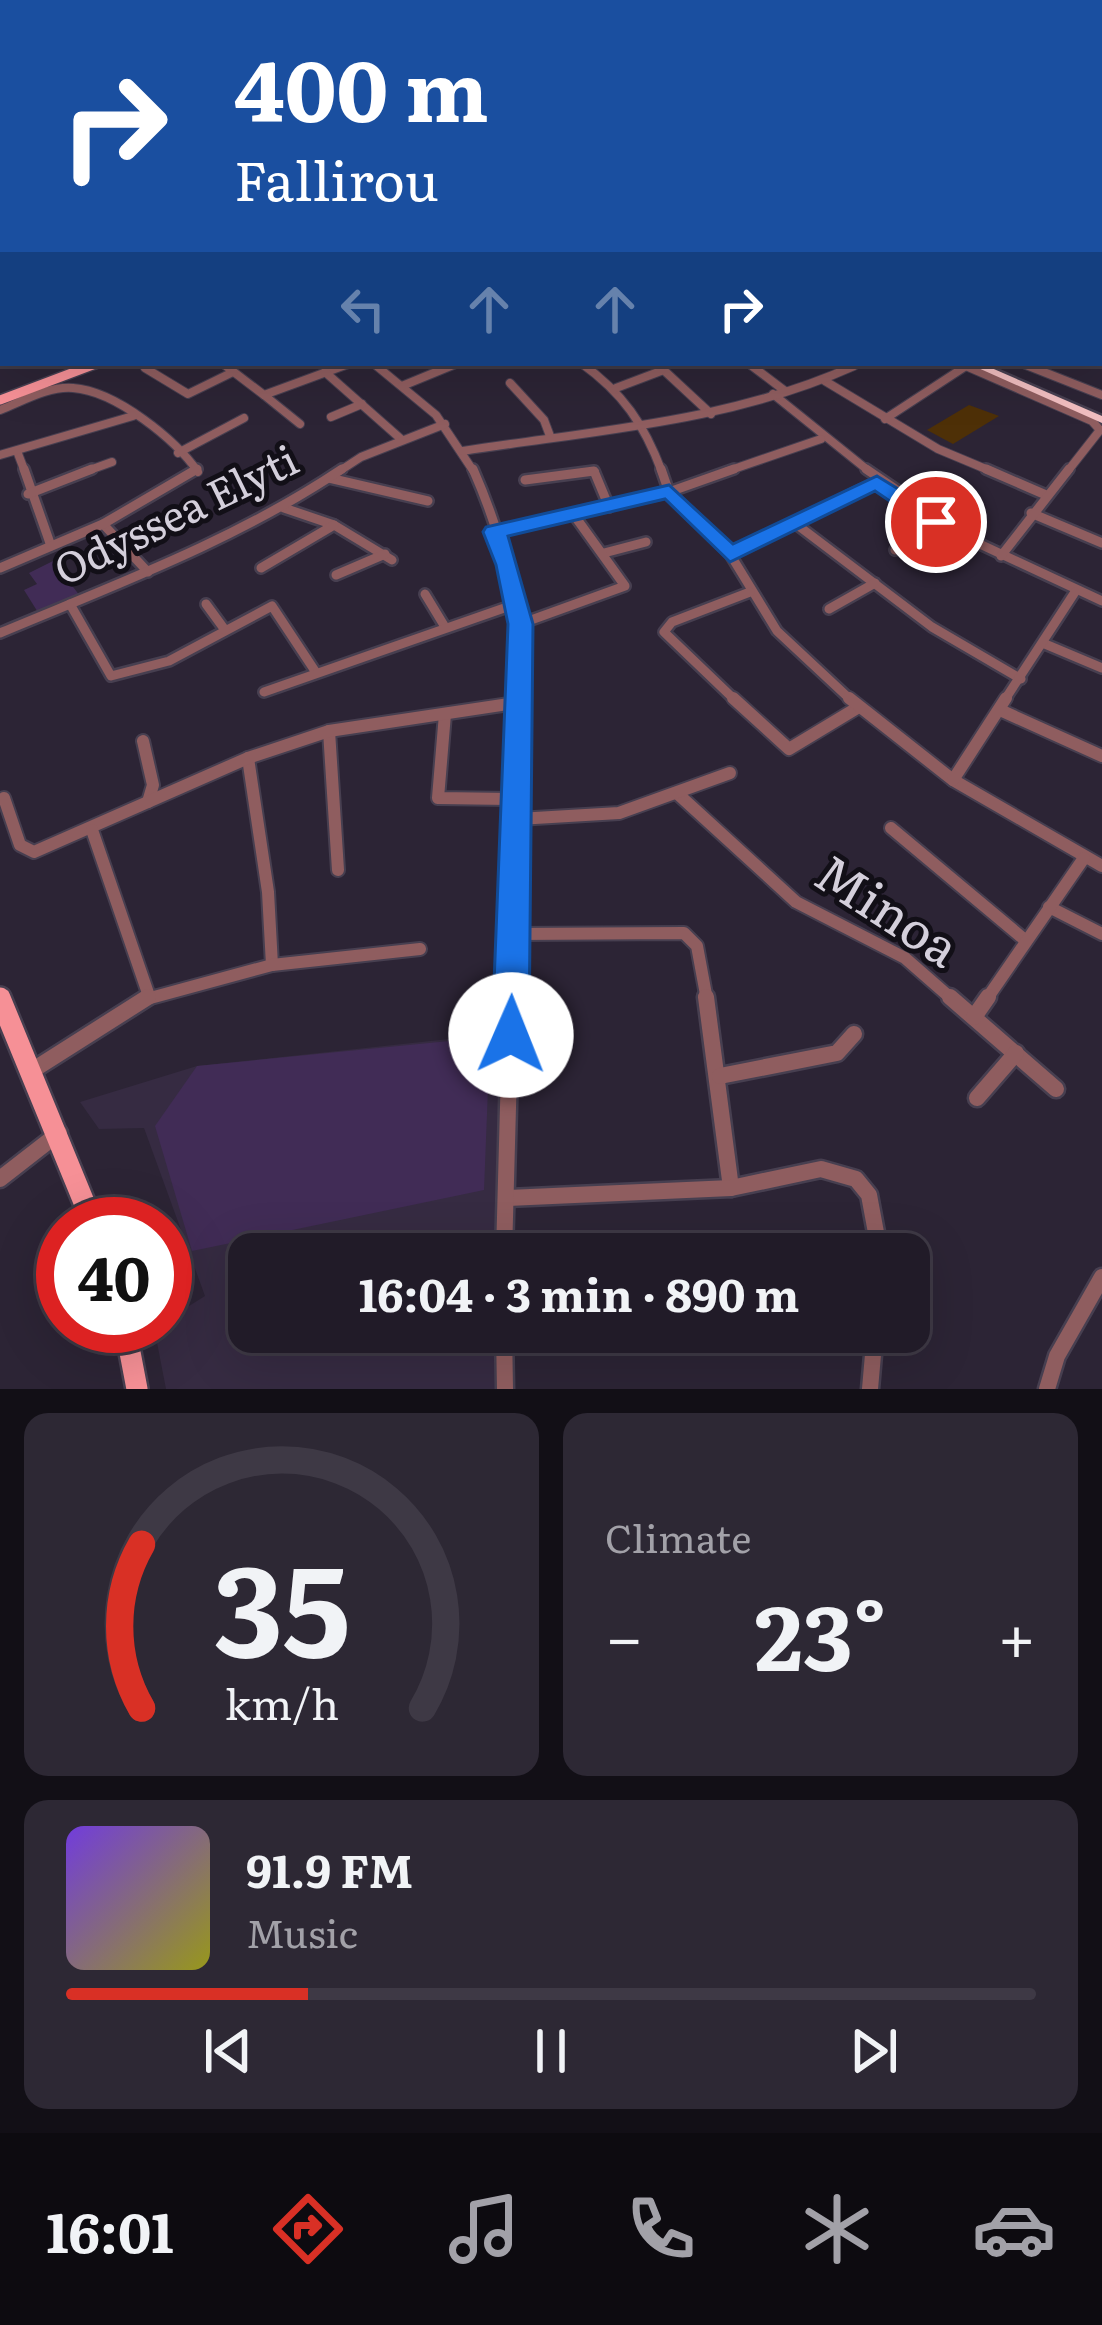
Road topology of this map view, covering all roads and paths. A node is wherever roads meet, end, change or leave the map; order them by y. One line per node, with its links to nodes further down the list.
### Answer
1 (76, 366): 27 (main road)
2 (90, 366): 27 (main road)
3 (225, 366): 17 (street)
4 (343, 366): 18 (street)
5 (377, 366): 21 (street)
6 (451, 366): 21 (street)
7 (585, 366): 22 (street)
8 (752, 366): 23 (street)
9 (854, 366): 19 (street)
10 (963, 366): 35 (street)
11 (970, 366): 52 (street)
12 (971, 366): 32 (highway)
13 (993, 366): 32 (highway)
14 (1030, 366): 26 (street)
15 (658, 367): 22 (street); 30 (street)
16 (145, 368): 17 (street)
17 (233, 372): 24 (street)
18 (325, 373): 24 (street); 28 (street)
19 (824, 381): 23 (street); 35 (street)
20 (510, 382): 39 (street)
21 (402, 386): 37 (street)
22 (616, 388): 38 (street)
23 (785, 391): 25 (street)
24 (264, 394): 36 (street)
25 (773, 394): 30 (street); 40 (street)
26 (1102, 395)
27 (0, 398)
28 (362, 404): 33 (street); 41 (street)
29 (0, 410): 31 (street)
30 (711, 414): 38 (street)
31 (133, 416): 42 (street); 44 (street)
32 (1102, 416)
33 (332, 417)
34 (244, 418): 44 (street)
35 (885, 418): 52 (street)
36 (300, 424)
37 (445, 424): 41 (street, Odyssea Elyti); 43 (street)
38 (646, 430): 39 (street); 50 (street)
39 (550, 436): 43 (street)
40 (821, 439): 49 (street); 50 (street)
41 (402, 440): 47 (street, Odyssea Elyti)
42 (17, 451): 45 (street); 51 (street)
43 (463, 451): 62 (street)
44 (178, 452): 59 (street)
45 (0, 455)
46 (112, 462): 51 (street)
47 (328, 478): 53 (street); 55 (street, Odyssea Elyti)
48 (524, 480): 54 (street)
49 (877, 482): 58 (street); 60 (street)
50 (669, 492): 54 (street); 68 (street)
51 (28, 494): 65 (street)
52 (1046, 494): 56 (street)
53 (428, 502)
54 (609, 507): 57 (street)
55 (284, 508): 61 (street); 72 (street, Odyssea Elyti)
56 (1030, 513): 64 (street); 69 (street)
57 (574, 515): 62 (street); 67 (street)
58 (936, 522): 66 (street); 69 (street)
59 (103, 524): 65 (street); 72 (street)
60 (796, 524): 68 (street); 74 (street)
61 (334, 525): 71 (street); 73 (street)
62 (494, 532): 81 (street)
63 (646, 542): 67 (street)
64 (1102, 543)
65 (51, 546): 70 (street)
66 (895, 550)
67 (604, 553): 83 (street)
68 (730, 554): 75 (street)
69 (1001, 556): 76 (street)
70 (0, 568)
71 (261, 568)
72 (148, 572): 79 (street, Odyssea Elyti)
73 (336, 575)
74 (875, 583): 82 (street); 90 (street)
75 (750, 592): 93 (street); 93 (street)
76 (1075, 592): 78 (street); 87 (street)
77 (425, 594): 84 (street)
78 (1102, 602)
79 (70, 604): 85 (street); 86 (street, Odyssea Elyti)
80 (206, 604): 85 (street)
81 (516, 604): 83 (street); 84 (street)
82 (829, 609)
83 (520, 624): 92 (street)
84 (445, 627): 89 (street)
85 (225, 630): 89 (street)
86 (0, 634)
87 (1045, 644): 88 (street); 90 (street)
88 (1102, 668)
89 (315, 671): 91 (street)
90 (1021, 679): 94 (street)
91 (264, 692)
92 (522, 702): 95 (street); 104 (street)
93 (857, 708): 101 (street)
94 (1000, 710): 98 (street); 101 (street)
95 (445, 714): 96 (street); 104 (street)
96 (328, 731): 99 (street); 111 (street)
97 (143, 741): 105 (street)
98 (1102, 756)
99 (248, 758): 105 (street); 117 (street)
100 (730, 773): 102 (street)
101 (952, 780): 109 (street)
102 (679, 795): 106 (street); 120 (street, Minoa)
103 (4, 798): 108 (street)
104 (518, 800): 106 (street)
105 (148, 802): 108 (street)
106 (518, 819): 113 (street)
107 (891, 828): 115 (street)
108 (92, 830): 118 (street)
109 (1084, 858): 110 (street); 112 (street)
110 (1102, 866)
111 (338, 870)
112 (1049, 907): 114 (street); 115 (street)
113 (514, 934): 124 (street); 131 (street)
114 (1102, 934)
115 (1025, 940): 120 (street)
116 (420, 949): 117 (street)
117 (272, 965): 118 (street)
118 (148, 996): 123 (street)
119 (0, 998): 123 (main road)
120 (974, 1017): 122 (street, Minoa)
121 (854, 1034): 124 (street)
122 (1016, 1052): 125 (street, Minoa); 126 (street)
123 (33, 1070): 127 (main road)
124 (720, 1076): 129 (street)
125 (1056, 1089)
126 (977, 1098)
127 (59, 1133): 128 (street); 130 (main road)
128 (0, 1178)
129 (731, 1188): 131 (street); 133 (street)
130 (83, 1197)
131 (507, 1198): 132 (street)
132 (505, 1233)
133 (877, 1233)
134 (1102, 1277): 141 (street)
135 (129, 1353): 138 (main road)
136 (504, 1353): 139 (street)
137 (873, 1353): 140 (street)
138 (136, 1389)
139 (505, 1389)
140 (870, 1389)
141 (1047, 1389)

